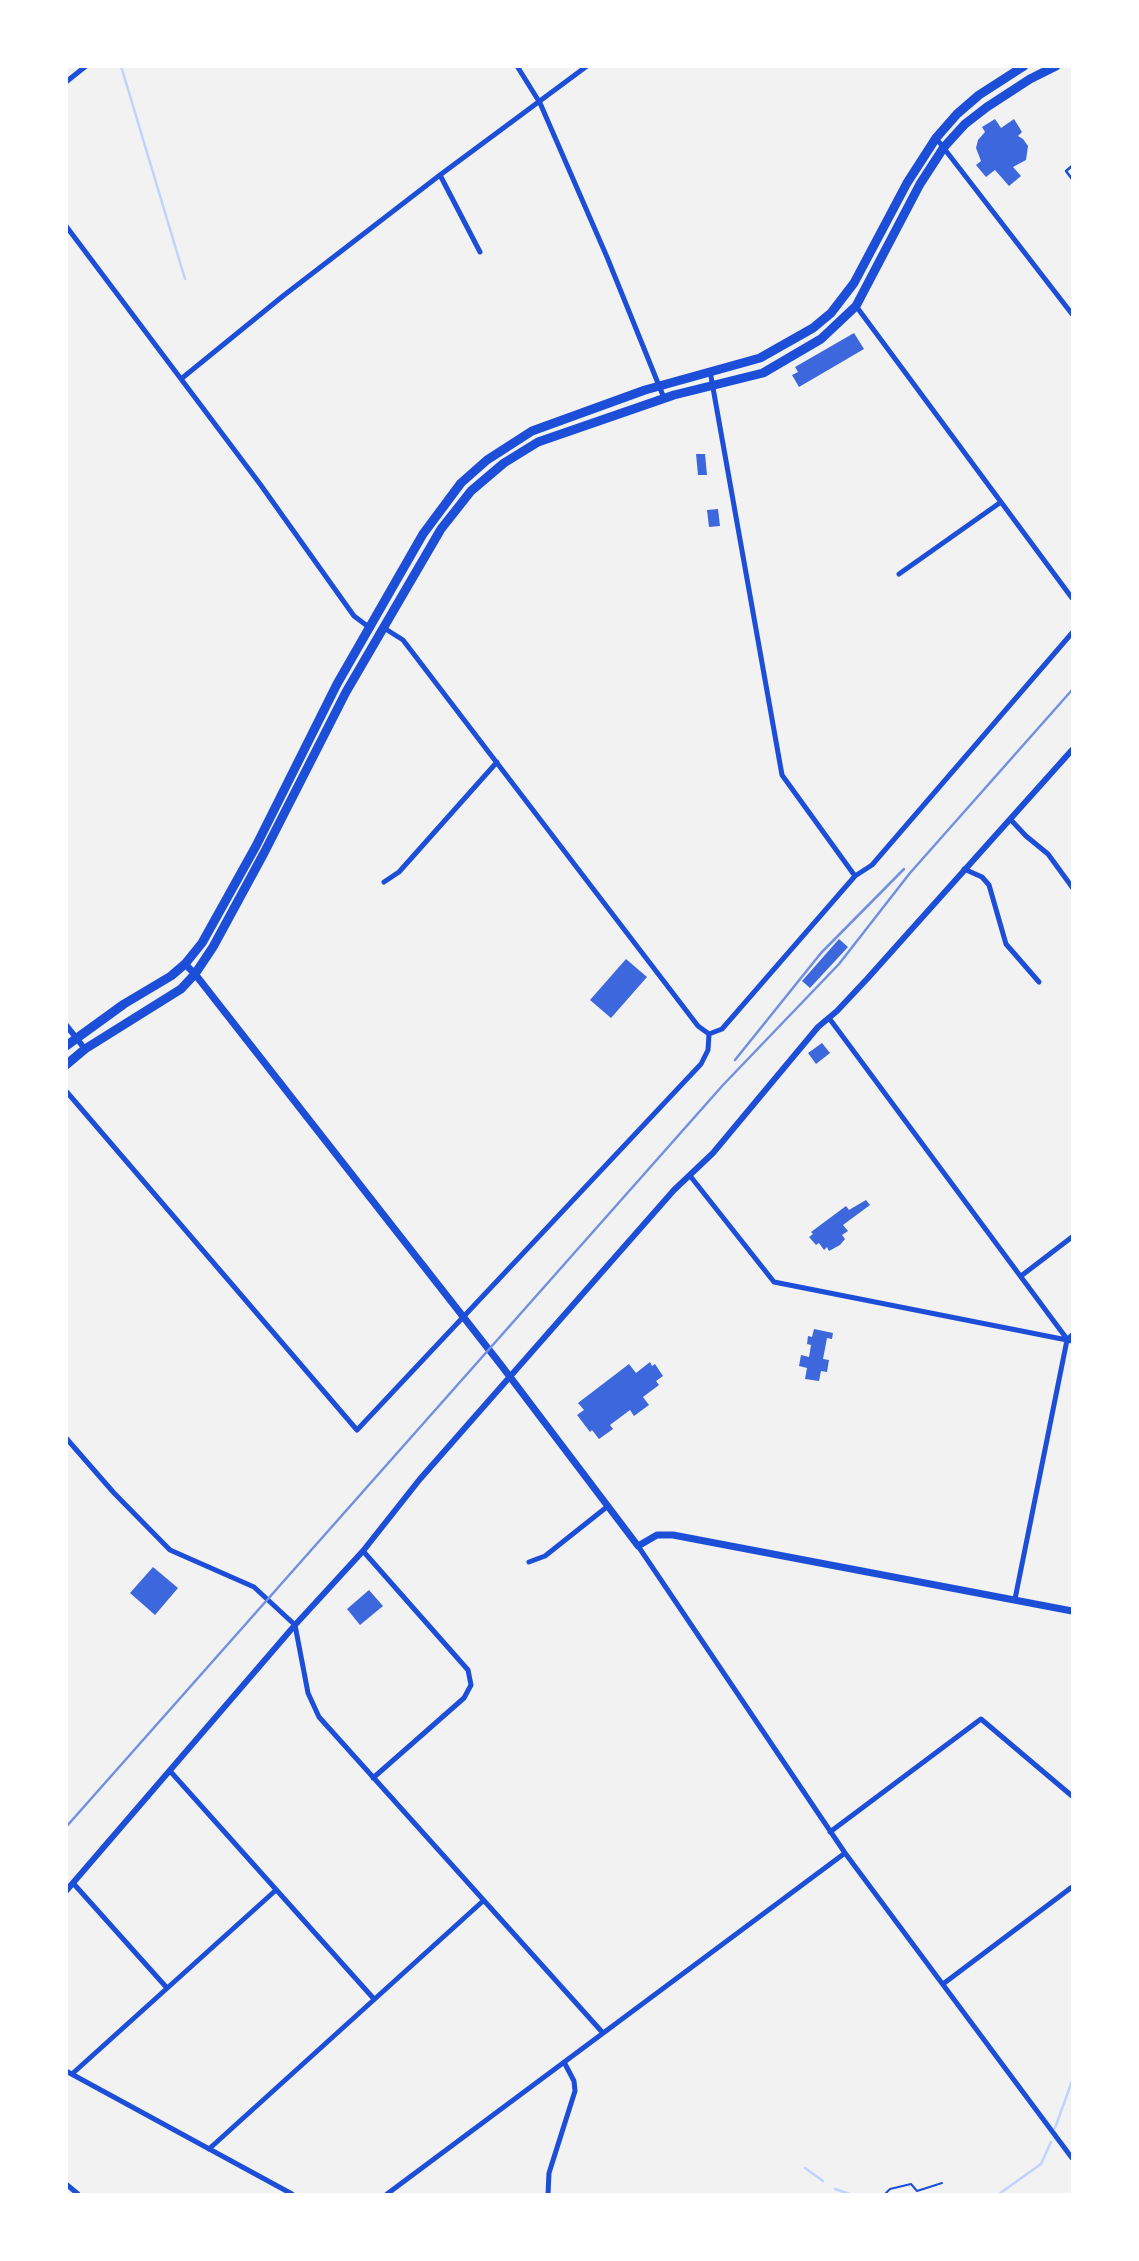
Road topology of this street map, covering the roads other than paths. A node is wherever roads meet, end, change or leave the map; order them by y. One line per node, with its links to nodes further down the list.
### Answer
1 (86, 66): 6 (street)
2 (517, 66): 7 (street)
3 (587, 66): 7 (street)
4 (1024, 66): 8 (highway)
5 (1056, 66): 9 (highway)
6 (67, 80)
7 (540, 103): 11 (street); 20 (street)
8 (936, 138): 9 (street); 17 (highway)
9 (944, 147): 15 (highway); 16 (street)
10 (1073, 166): 12 (lane)
11 (440, 175): 14 (street); 18 (street)
12 (1073, 179)
13 (66, 226): 18 (street)
14 (480, 253)
15 (856, 306): 19 (highway); 22 (street)
16 (1073, 314)
17 (710, 371): 19 (street); 20 (highway)
18 (181, 379): 25 (street)
19 (713, 385): 21 (highway); 32 (street)
20 (659, 386): 21 (street); 25 (highway)
21 (664, 398): 26 (highway)
22 (1001, 502): 23 (street); 24 (street)
23 (899, 574)
24 (1073, 598)
25 (370, 628): 35 (highway)
26 (384, 628): 29 (street); 36 (highway)
27 (1073, 633): 32 (street)
28 (1073, 750): 30 (street)
29 (497, 762): 33 (street); 40 (street)
30 (1011, 820): 31 (street); 34 (street)
31 (964, 869): 37 (street); 38 (street)
32 (855, 876): 40 (street)
33 (384, 881)
34 (1073, 887)
35 (184, 964): 36 (main road); 41 (highway)
36 (195, 974): 43 (highway); 49 (main road)
37 (1039, 982)
38 (829, 1018): 46 (street); 48 (street)
39 (66, 1025): 41 (street)
40 (709, 1034): 49 (street)
41 (76, 1037): 42 (highway); 43 (street)
42 (66, 1046)
43 (85, 1049): 44 (highway)
44 (66, 1065)
45 (66, 1091): 49 (street)
46 (691, 1177): 51 (street); 52 (street)
47 (1073, 1237): 48 (street)
48 (1021, 1276): 51 (street)
49 (463, 1319): 52 (main road)
50 (1073, 1335): 51 (street)
51 (1070, 1340): 58 (street)
52 (510, 1377): 54 (main road); 56 (street)
53 (66, 1438): 60 (street)
54 (608, 1506): 55 (main road); 57 (street)
55 (638, 1546): 58 (main road); 64 (street)
56 (363, 1551): 60 (street); 62 (street)
57 (529, 1562)
58 (1015, 1600): 59 (main road)
59 (1073, 1611)
60 (295, 1625): 61 (street); 62 (street)
61 (170, 1771): 66 (street); 68 (street)
62 (373, 1777): 70 (street)
63 (1073, 1796): 64 (street)
64 (830, 1832): 65 (street)
65 (845, 1853): 71 (street); 74 (street)
66 (73, 1883): 69 (street); 72 (street)
67 (1073, 1887): 71 (street)
68 (276, 1890): 72 (street); 73 (street)
69 (66, 1891)
70 (483, 1901): 73 (street); 74 (street)
71 (943, 1984): 78 (street)
72 (167, 1988): 76 (street)
73 (374, 2000): 77 (street)
74 (603, 2033): 75 (street)
75 (565, 2062): 82 (street); 83 (street)
76 (69, 2073): 77 (street)
77 (209, 2149): 81 (street)
78 (1073, 2158)
79 (66, 2183): 80 (street)
80 (78, 2194)
81 (292, 2194)
82 (387, 2194)
83 (548, 2194)

